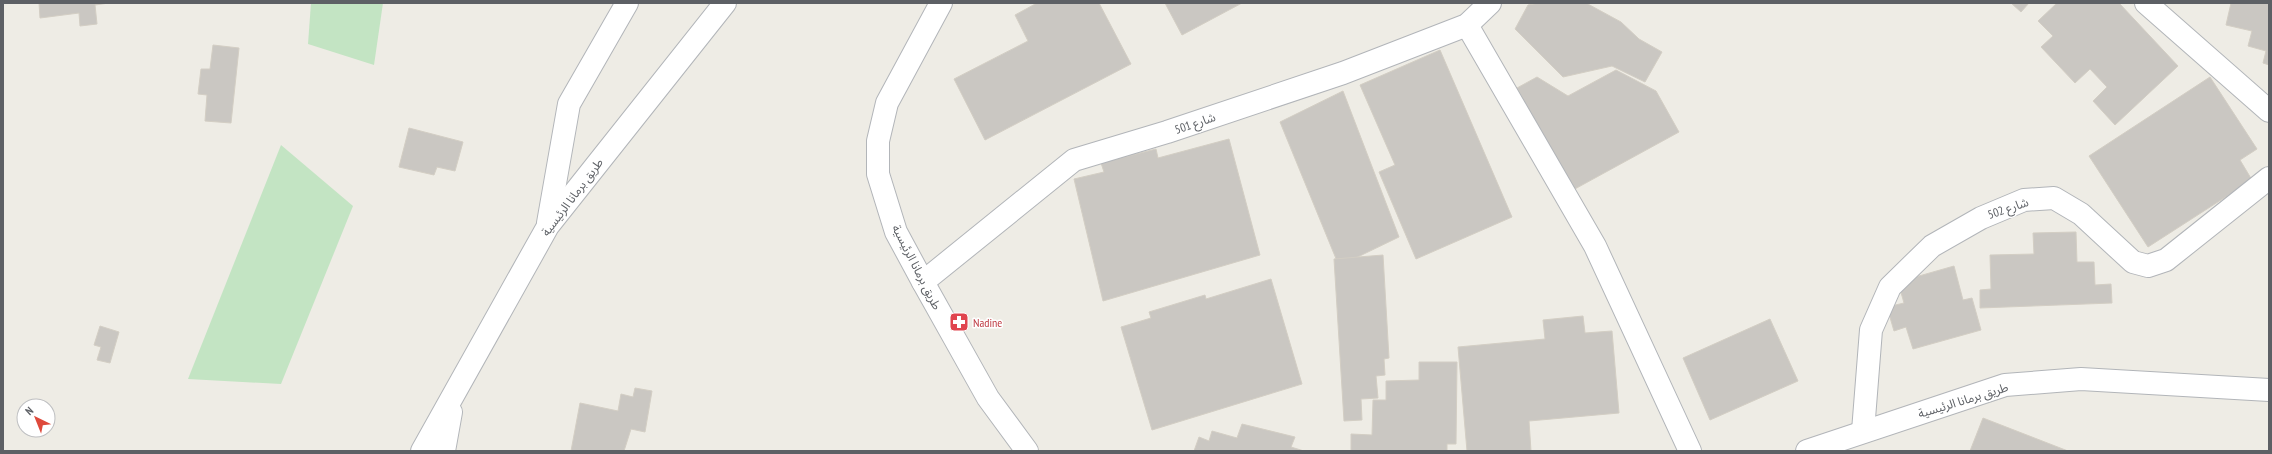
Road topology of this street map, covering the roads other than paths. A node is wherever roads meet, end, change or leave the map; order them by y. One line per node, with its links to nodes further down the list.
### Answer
1 (627, 3): 9 (street)
2 (725, 3): 9 (street, طريق برمانا الرئيسية)
3 (941, 3): 10 (street, طريق برمانا الرئيسية)
4 (1490, 3): 6 (street, شارع 501)
5 (2146, 3): 7 (street)
6 (1467, 25): 10 (street, شارع 501); 17 (street)
7 (2269, 111)
8 (2269, 178): 13 (street, شارع 502)
9 (548, 226): 12 (street, طريق برمانا الرئيسية)
10 (923, 282): 16 (street, طريق برمانا الرئيسية)
11 (2269, 390): 13 (street, طريق برمانا الرئيسية)
12 (453, 399): 14 (street, طريق برمانا الرئيسية); 15 (street)
13 (1863, 431): 18 (street, طريق برمانا الرئيسية)
14 (422, 451)
15 (444, 451)
16 (1027, 451)
17 (1690, 451)
18 (1808, 451)

